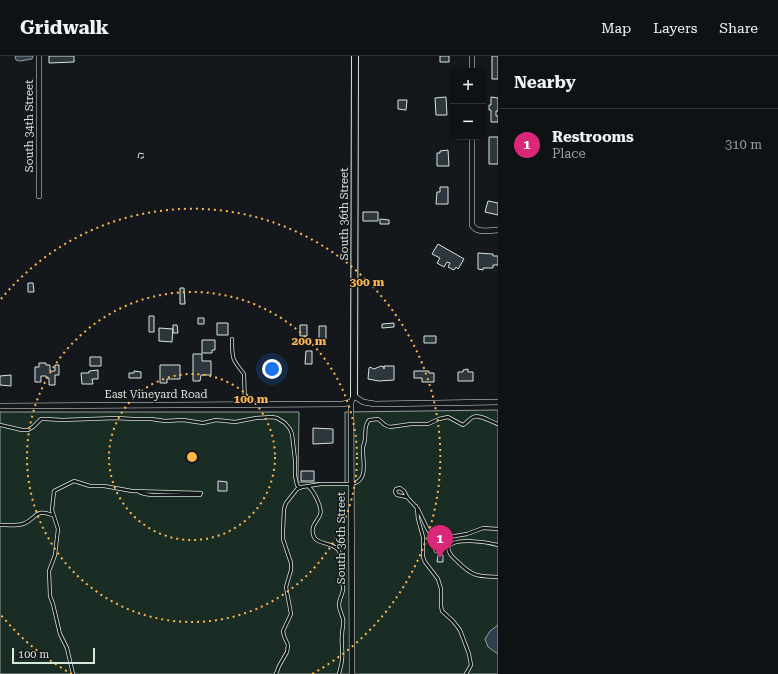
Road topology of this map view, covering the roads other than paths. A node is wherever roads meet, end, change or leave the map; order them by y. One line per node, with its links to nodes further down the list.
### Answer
1 (39, 56): 6 (street, South 34th Street)
2 (355, 56): 9 (street, South 36th Street)
3 (472, 56): 4 (street)
4 (472, 68)
5 (472, 140): 7 (street)
6 (39, 196)
7 (498, 230)
8 (232, 339): 11 (lane)
9 (352, 399): 10 (street, East Vineyard Road); 11 (street, East Vineyard Road); 15 (street, South 36th Street)
10 (498, 402)
11 (245, 404): 12 (street, East Vineyard Road)
12 (0, 406)
13 (498, 424): 15 (lane)
14 (0, 425): 17 (lane)
15 (351, 484): 16 (lane); 31 (street, South 36th Street)
16 (309, 487): 17 (lane); 30 (lane)
17 (300, 488): 29 (lane)
18 (139, 492): 18 (lane); 21 (lane)
19 (407, 497): 19 (lane); 20 (lane)
20 (416, 506): 24 (lane); 32 (lane)
21 (53, 515): 22 (lane); 28 (lane)
22 (0, 525)
23 (498, 530): 25 (lane)
24 (439, 537): 25 (lane); 25 (lane)
25 (444, 538)
26 (498, 545): 27 (lane)
27 (498, 577)
28 (73, 674)
29 (276, 674)
30 (339, 674)
31 (352, 674)
32 (466, 674)

